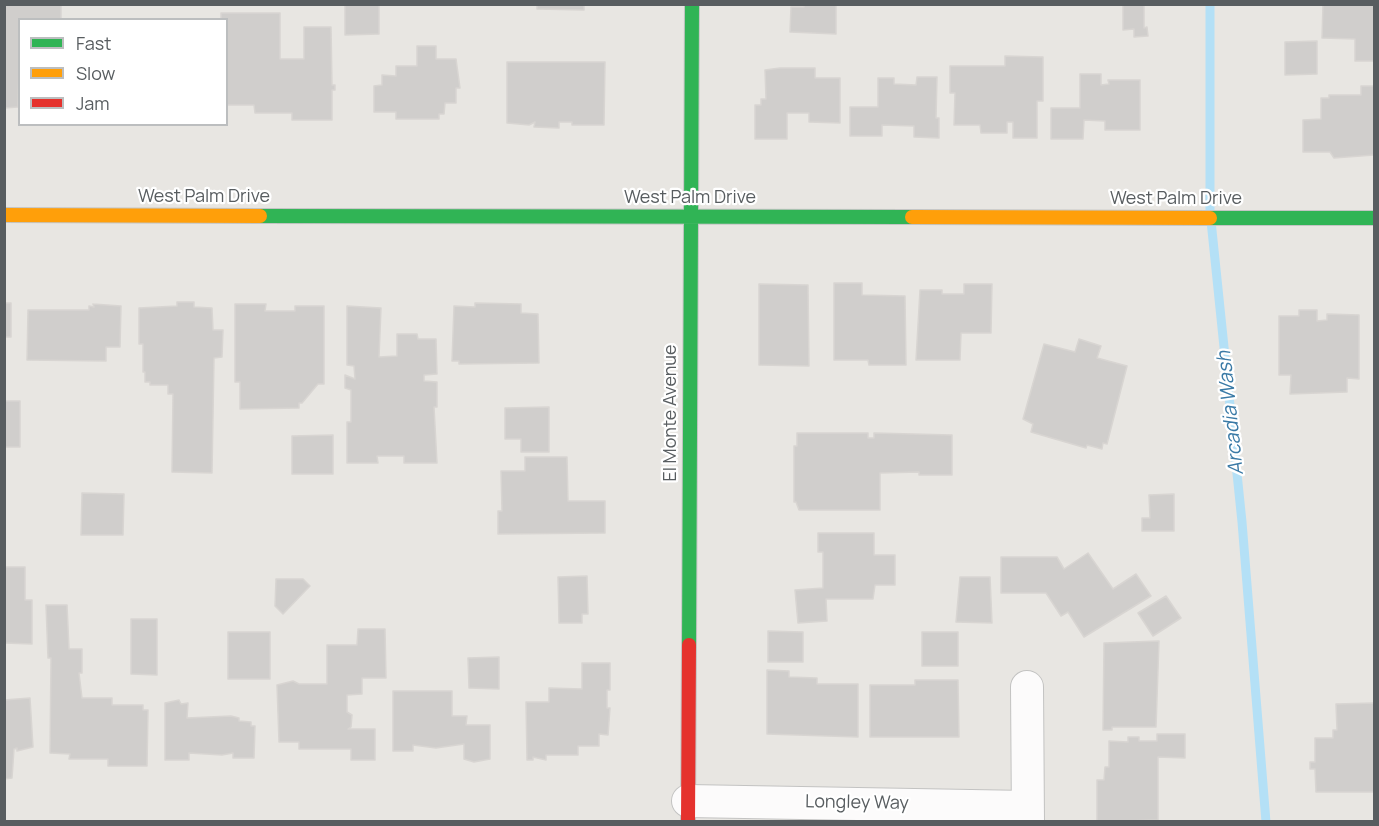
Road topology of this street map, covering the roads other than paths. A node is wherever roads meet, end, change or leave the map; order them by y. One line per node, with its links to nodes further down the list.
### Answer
1 (692, 4): 3 (street, El Monte Avenue)
2 (4, 214): 3 (street, West Palm Drive)
3 (690, 216): 4 (street, West Palm Drive); 6 (street, El Monte Avenue)
4 (1374, 218)
5 (1027, 687): 7 (street, Longley Way)
6 (688, 811): 7 (street, Longley Way)
7 (1028, 814)

